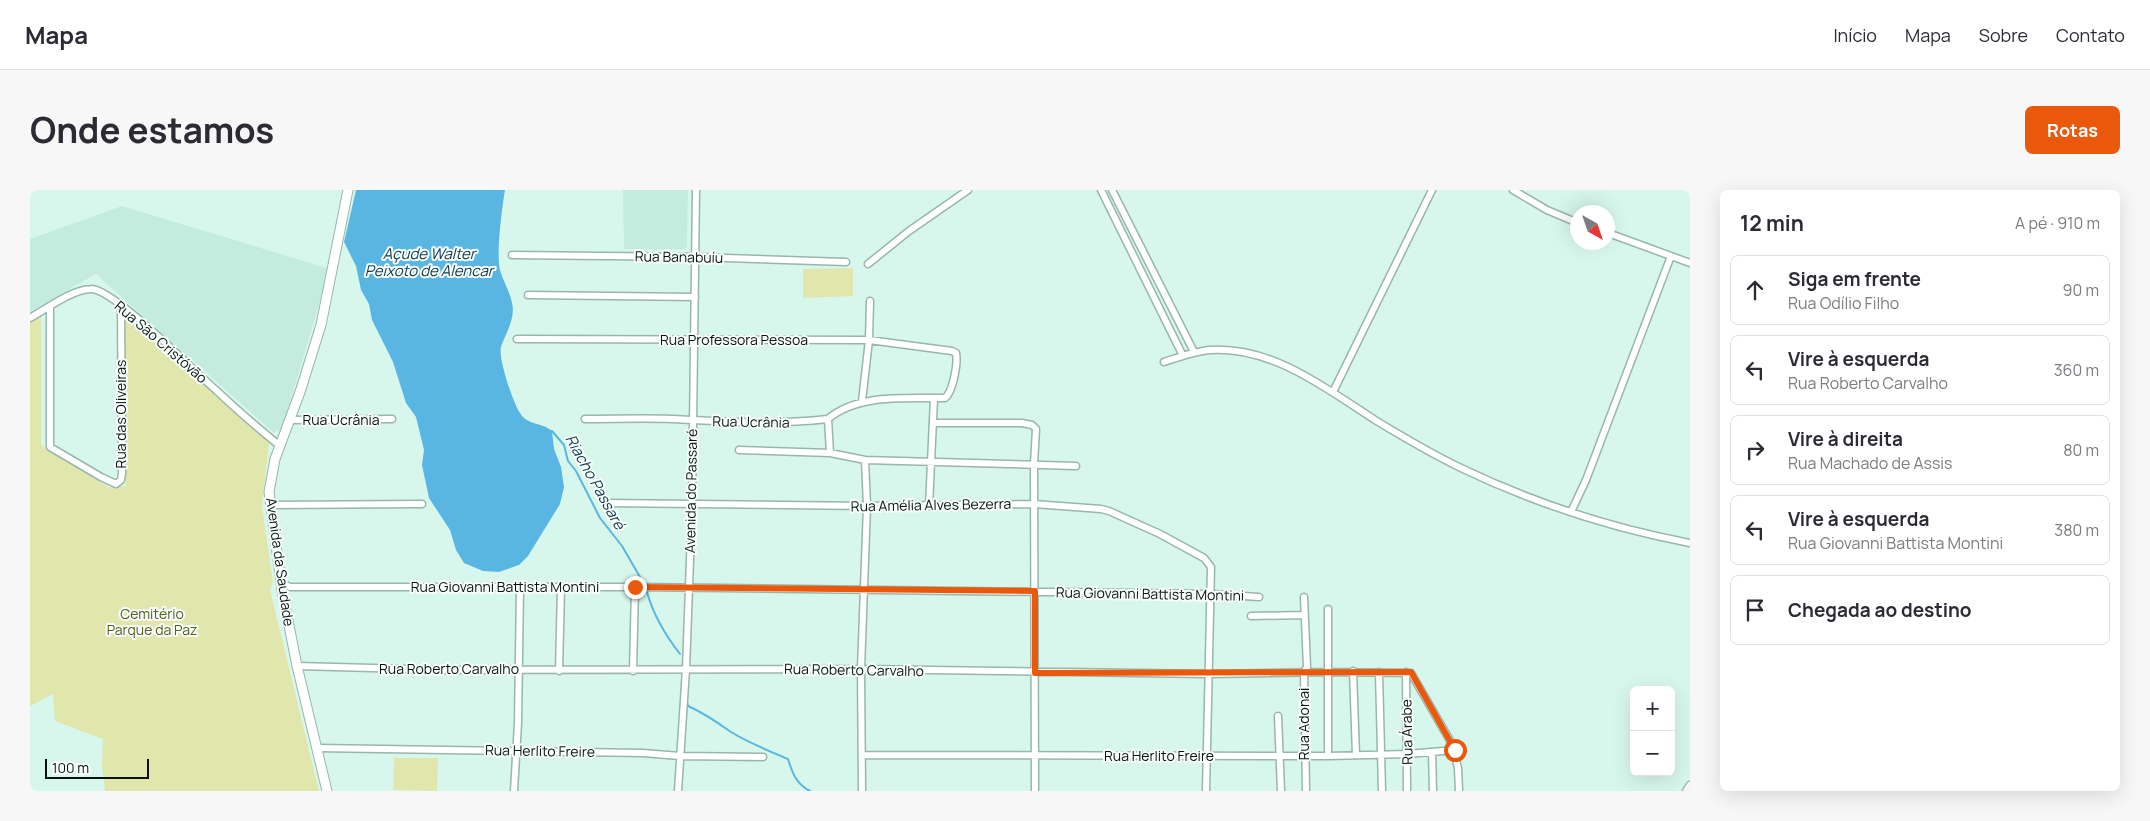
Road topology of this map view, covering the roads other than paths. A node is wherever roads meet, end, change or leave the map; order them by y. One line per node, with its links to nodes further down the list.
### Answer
1 (348, 190): 34 (street, Avenida da Saudade)
2 (696, 190): 12 (street, Avenida do Passaré)
3 (968, 190): 15 (street)
4 (1101, 190): 26 (street)
5 (1112, 190): 25 (street)
6 (1432, 190): 28 (street)
7 (1513, 190): 8 (street)
8 (1570, 220)
9 (1615, 236): 11 (street)
10 (512, 255): 12 (street, Rua Banabuíu)
11 (1671, 256): 14 (street); 51 (street)
12 (696, 257): 13 (street, Rua Banabuíu); 17 (street, Avenida do Passaré)
13 (846, 262)
14 (1690, 263)
15 (868, 264)
16 (528, 295): 17 (street)
17 (695, 297): 23 (street, Avenida do Passaré)
18 (870, 300): 24 (street)
19 (121, 305): 20 (street, Rua São Cristóvão); 20 (street, Rua das Oliveiras); 37 (street, Rua São Cristóvão)
20 (50, 307): 21 (street, Rua São Cristóvão)
21 (30, 318)
22 (517, 339): 23 (street, Rua Professora Pessoa)
23 (693, 339): 24 (street, Rua Professora Pessoa); 35 (street, Avenida do Passaré)
24 (869, 340): 29 (street, Rua Professora Pessoa); 30 (street)
25 (1194, 352): 26 (street); 28 (street)
26 (1183, 356): 27 (street)
27 (1164, 362)
28 (1332, 392): 51 (street)
29 (934, 398): 30 (street); 36 (street)
30 (862, 401): 33 (street)
31 (392, 419): 34 (street, Rua Ucrânia)
32 (584, 419): 35 (street, Rua Ucrânia)
33 (828, 419): 35 (street, Rua Ucrânia); 39 (street)
34 (290, 420): 37 (street, Avenida da Saudade)
35 (693, 421): 48 (street, Avenida do Passaré)
36 (933, 423): 41 (street); 42 (street)
37 (280, 446): 47 (street, Avenida da Saudade)
38 (739, 450): 39 (street, Rua Ucrânia)
39 (830, 453): 40 (street, Rua Ucrânia)
40 (865, 460): 41 (street); 49 (street)
41 (932, 463): 42 (street); 50 (street)
42 (1034, 464): 43 (street); 46 (street)
43 (1076, 466)
44 (607, 503): 48 (street, Rua Amélia Alves Bezerra)
45 (422, 504): 47 (street)
46 (1034, 504): 50 (street, Rua Amélia Alves Bezerra); 59 (street); 60 (street, Rua Amélia Alves Bezerra)
47 (270, 505): 53 (street, Avenida da Saudade)
48 (692, 505): 49 (street, Rua Amélia Alves Bezerra); 57 (street, Avenida do Passaré)
49 (867, 506): 50 (street, Rua Amélia Alves Bezerra); 58 (street)
50 (929, 506)
51 (1571, 512): 52 (street)
52 (1690, 543)
53 (284, 587): 54 (street, Rua Giovanni Battista Montini); 66 (street, Avenida da Saudade)
54 (520, 587): 55 (street, Rua Giovanni Battista Montini); 67 (street)
55 (561, 587): 56 (street, Rua Giovanni Battista Montini); 70 (street)
56 (635, 587): 57 (street, Rua Giovanni Battista Montini); 71 (street)
57 (689, 588): 58 (street, Rua Giovanni Battista Montini); 68 (street, Avenida do Passaré)
58 (864, 589): 59 (street, Rua Giovanni Battista Montini); 69 (street)
59 (1035, 591): 60 (street, Rua Giovanni Battista Montini); 77 (street)
60 (1212, 594): 61 (street, Rua Giovanni Battista Montini); 78 (street)
61 (1259, 597)
62 (1304, 597): 65 (street, Rua Adonai)
63 (1328, 610): 74 (street)
64 (1251, 616): 65 (street)
65 (1304, 616): 73 (street, Rua Adonai)
66 (297, 666): 67 (street, Rua Roberto Carvalho); 80 (street, Avenida da Saudade)
67 (518, 669): 70 (street, Rua Roberto Carvalho); 82 (street)
68 (686, 669): 69 (street, Rua Roberto Carvalho); 71 (street, Rua Roberto Carvalho); 87 (street, Avenida do Passaré)
69 (860, 669): 77 (street, Rua Roberto Carvalho); 85 (street)
70 (559, 671): 71 (street, Rua Roberto Carvalho)
71 (633, 671)
72 (1353, 671): 74 (street, Rua Roberto Carvalho); 75 (street, Rua Roberto Carvalho); 93 (street)
73 (1304, 672): 74 (street, Rua Roberto Carvalho); 78 (street, Rua Roberto Carvalho); 91 (street, Rua Adonai)
74 (1328, 672): 92 (street)
75 (1379, 672): 76 (street, Rua Roberto Carvalho); 86 (street)
76 (1408, 672): 81 (street); 84 (street, Rua Árabe)
77 (1035, 673): 78 (street, Rua Roberto Carvalho); 88 (street)
78 (1208, 674): 89 (street)
79 (1278, 716): 90 (street)
80 (318, 748): 82 (street, Rua Herlito Freire); 96 (street, Avenida da Saudade)
81 (1455, 750): 83 (street, Rua Herlito Freire); 107 (street)
82 (516, 751): 87 (street, Rua Herlito Freire); 97 (street)
83 (1432, 752): 84 (street, Rua Herlito Freire); 106 (street)
84 (1407, 754): 86 (street, Rua Herlito Freire); 105 (street, Rua Árabe)
85 (863, 755): 88 (street, Rua Herlito Freire); 99 (street)
86 (1381, 755): 93 (street, Rua Herlito Freire); 104 (street)
87 (680, 756): 94 (street, Rua Herlito Freire); 98 (street, Avenida do Passaré)
88 (1035, 756): 89 (street, Rua Herlito Freire); 100 (street)
89 (1207, 756): 90 (street, Rua Herlito Freire); 101 (street)
90 (1278, 756): 91 (street, Rua Herlito Freire); 102 (street)
91 (1304, 756): 92 (street, Rua Herlito Freire); 103 (street, Rua Adonai)
92 (1328, 756): 93 (street, Rua Herlito Freire)
93 (1356, 756)
94 (763, 757)
95 (1690, 785): 108 (street)
96 (327, 791)
97 (514, 791)
98 (678, 791)
99 (862, 791)
100 (1035, 791)
101 (1206, 791)
102 (1281, 791)
103 (1306, 791)
104 (1382, 791)
105 (1408, 791)
106 (1433, 791)
107 (1459, 791)
108 (1686, 791)

